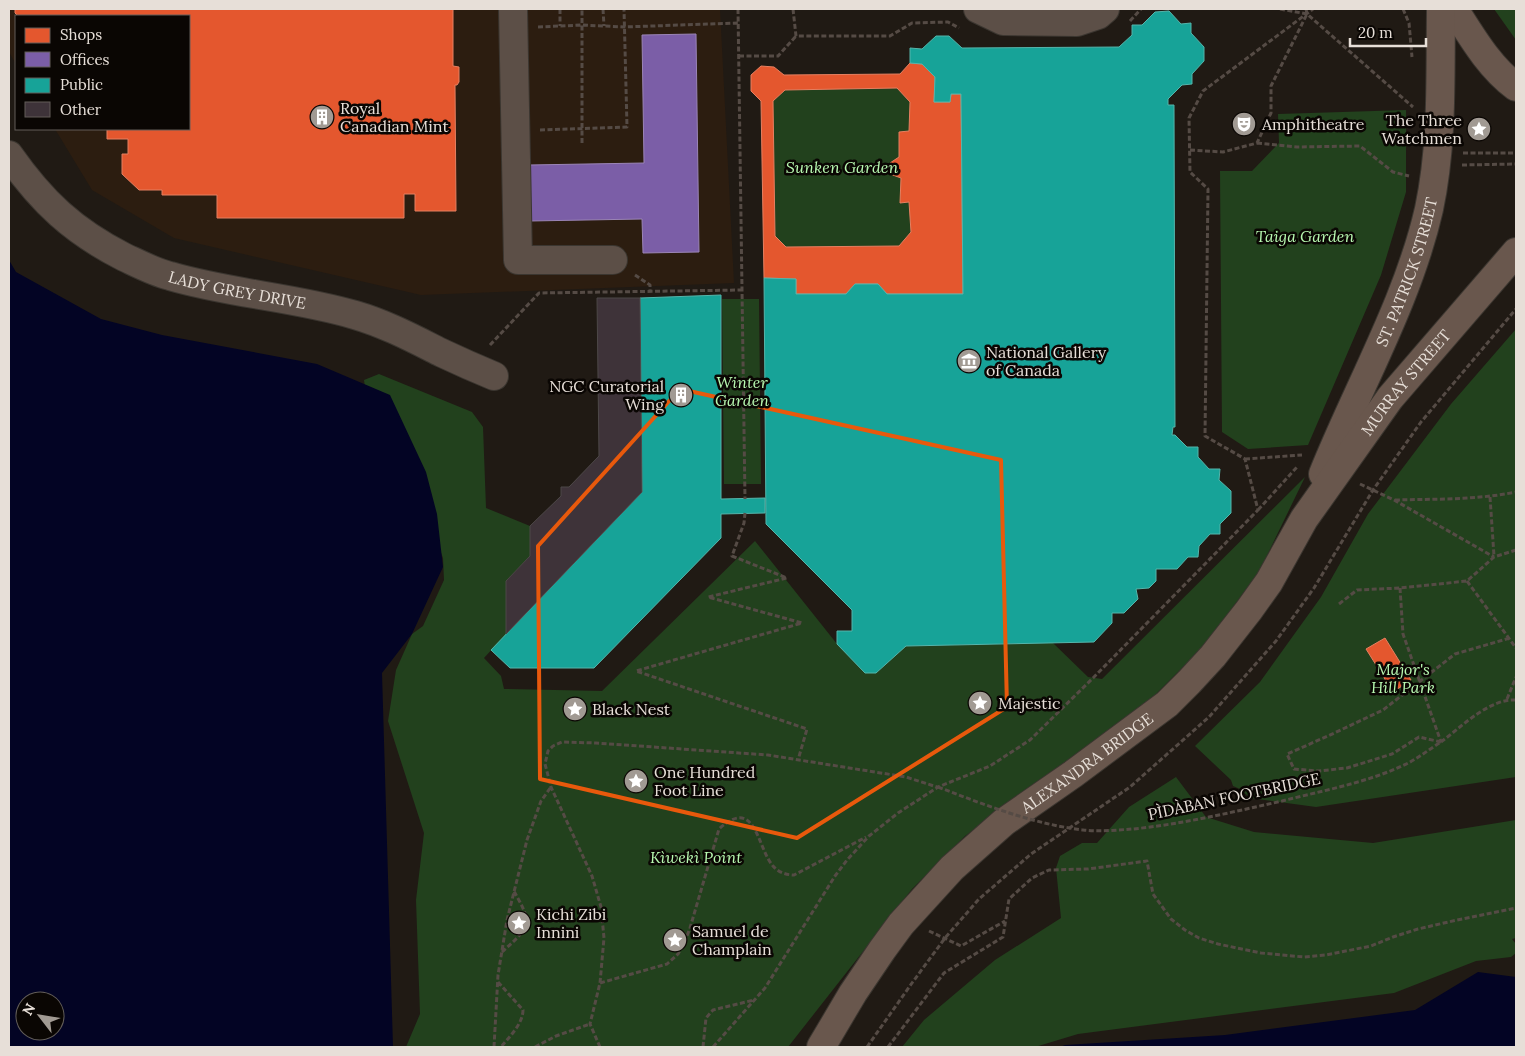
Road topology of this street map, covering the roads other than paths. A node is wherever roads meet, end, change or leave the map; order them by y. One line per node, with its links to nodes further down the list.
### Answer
1 (1441, 9): 11 (main road, ST. PATRICK STREET)
2 (1454, 9): 6 (main road)
3 (513, 18): 9 (lane)
4 (1115, 18): 5 (lane)
5 (971, 20)
6 (1516, 87)
7 (9, 155): 10 (lane, LADY GREY DRIVE)
8 (1516, 252): 11 (main road, MURRAY STREET)
9 (613, 260)
10 (483, 371)
11 (1304, 519): 12 (main road, ALEXANDRA BRIDGE)
12 (853, 993): 13 (main road, ALEXANDRA BRIDGE); 14 (main road, ALEXANDRA BRIDGE)
13 (805, 1047)
14 (822, 1047)

